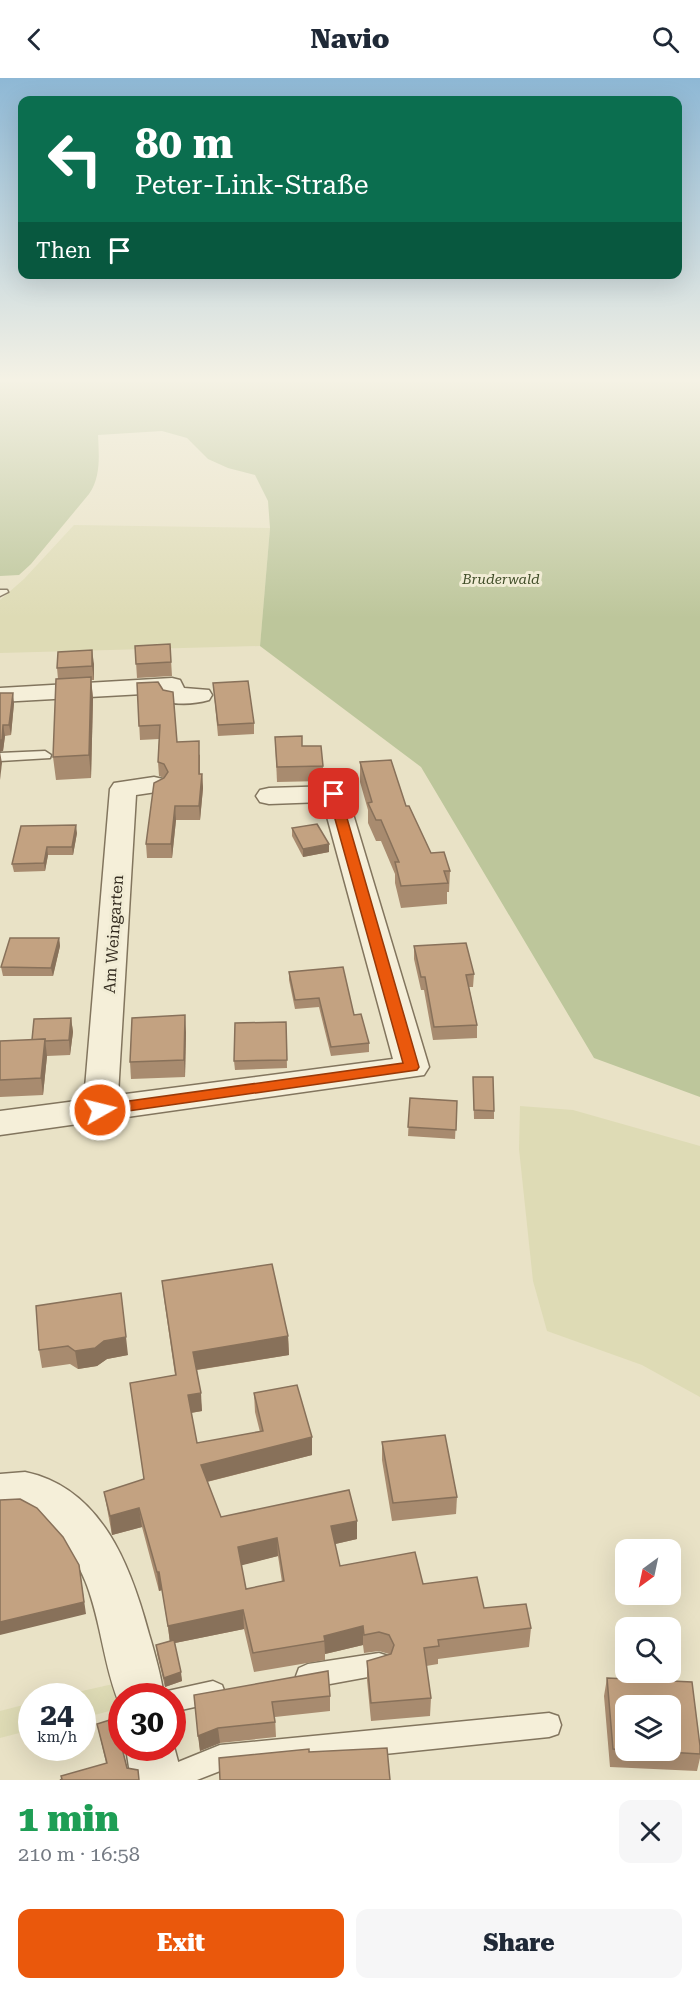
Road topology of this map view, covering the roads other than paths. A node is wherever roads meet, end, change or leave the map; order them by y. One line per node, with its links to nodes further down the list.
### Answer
1 (0, 695): 2 (street)
2 (200, 695)
3 (45, 755): 4 (lane)
4 (0, 757)
5 (154, 784): 7 (street, Am Weingarten)
6 (269, 796): 7 (street)
7 (100, 1110): 8 (street)
8 (0, 1124)
9 (14, 1492): 12 (street)
10 (379, 1664): 11 (lane)
11 (285, 1680)
12 (137, 1683)
13 (232, 1689): 14 (lane)
14 (186, 1697)
15 (549, 1725): 18 (lane)
16 (153, 1761): 17 (street)
17 (157, 1780)
18 (165, 1780)

